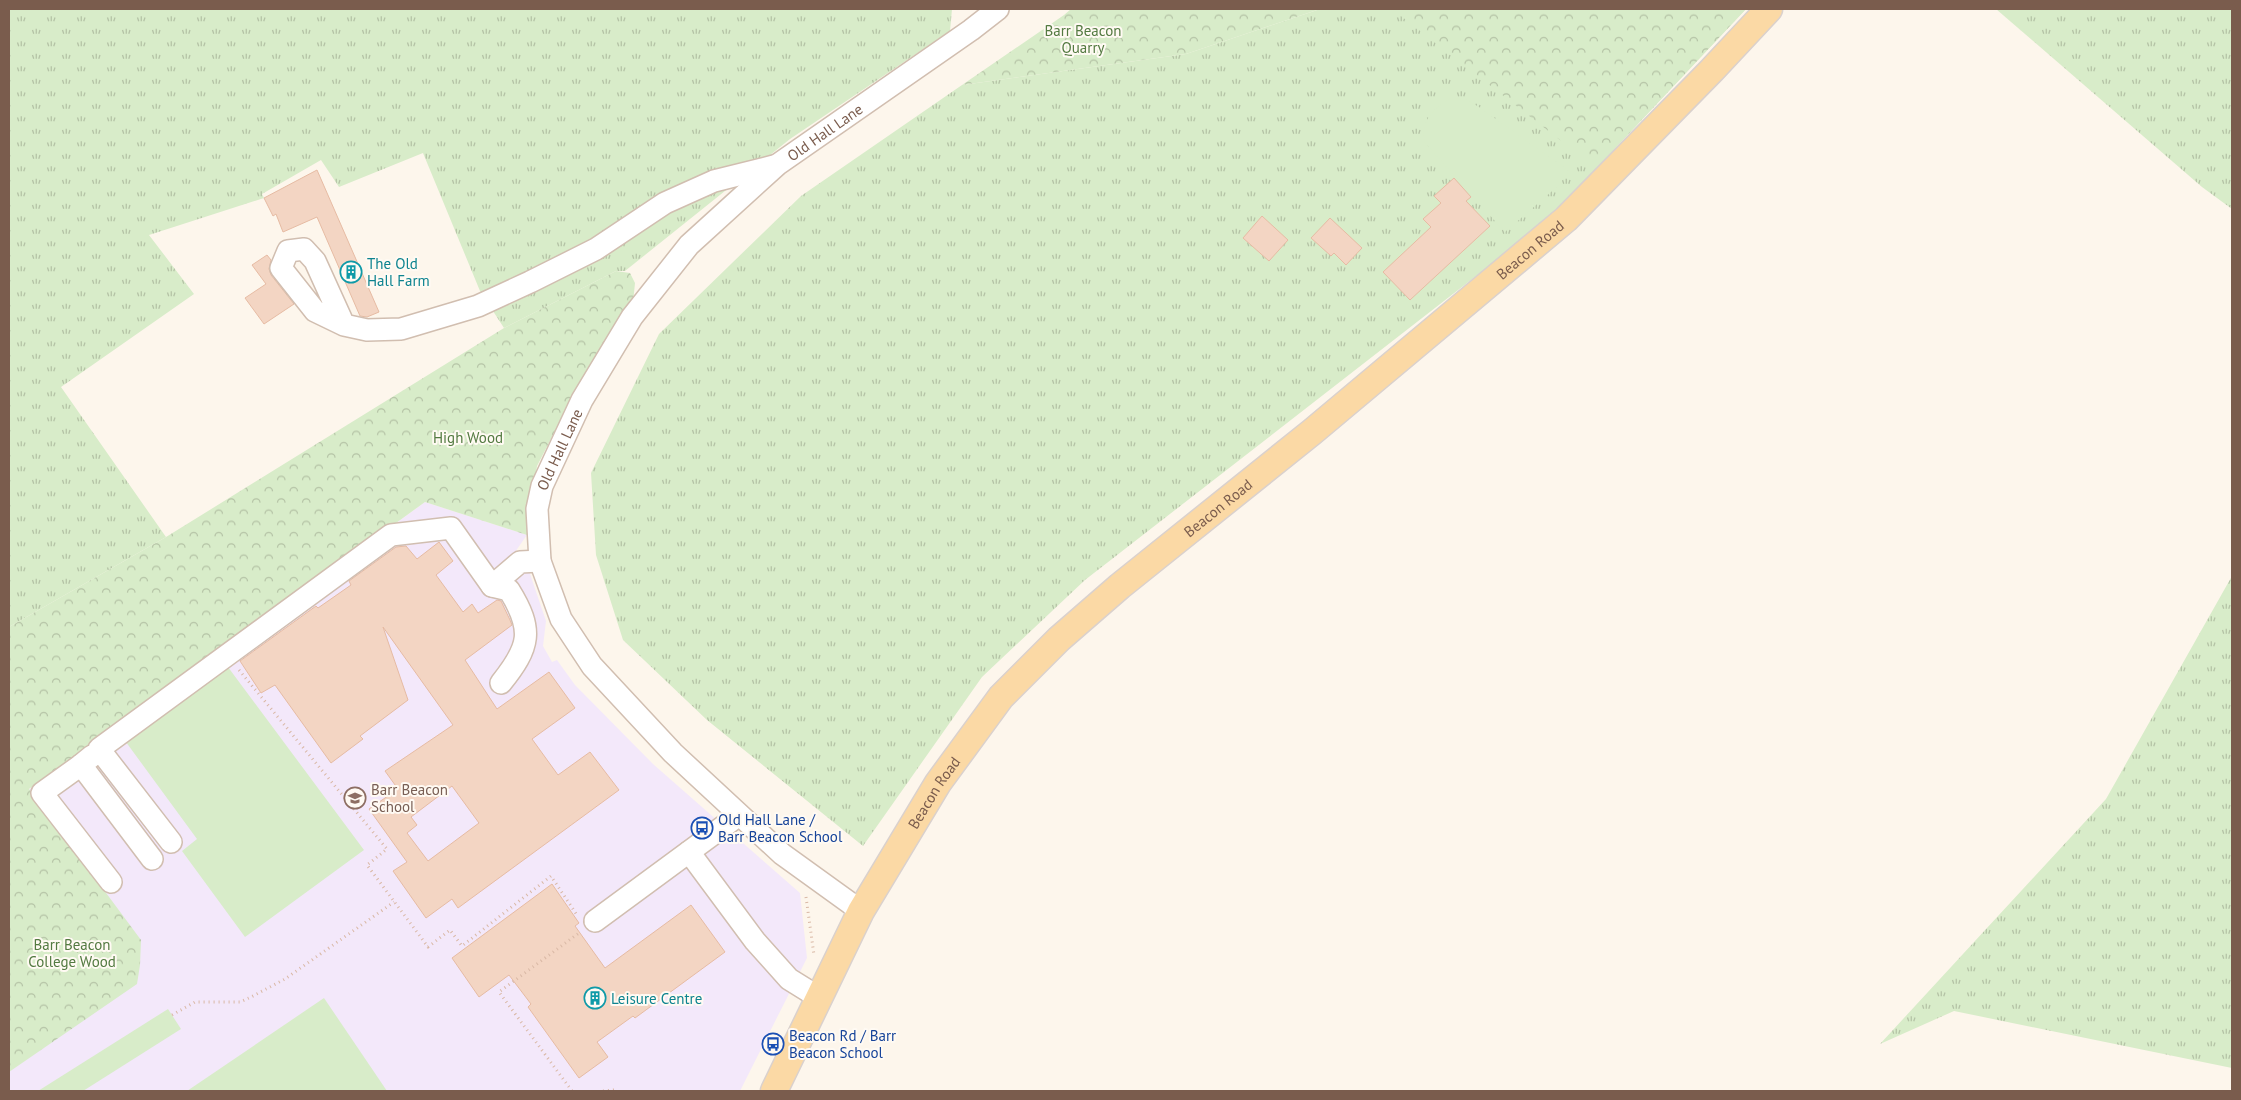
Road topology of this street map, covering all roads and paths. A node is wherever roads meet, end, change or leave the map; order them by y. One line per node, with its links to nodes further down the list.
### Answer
1 (981, 9): 4 (street, Old Hall Lane)
2 (998, 9): 4 (street, Old Hall Lane)
3 (1768, 9): 20 (main road, Beacon Road)
4 (970, 30): 5 (street, Old Hall Lane)
5 (777, 165): 6 (street); 7 (street, Old Hall Lane)
6 (344, 325)
7 (540, 561): 8 (street); 13 (street, Old Hall Lane)
8 (492, 586): 9 (street); 10 (street)
9 (227, 656): 11 (street); 19 (path)
10 (501, 683)
11 (99, 749): 12 (street); 14 (street)
12 (80, 765): 16 (street); 18 (street)
13 (739, 815): 15 (street); 17 (street, Old Hall Lane)
14 (171, 842)
15 (689, 852): 21 (street); 22 (street)
16 (152, 859)
17 (802, 869): 20 (street, Old Hall Lane); 22 (path)
18 (111, 882)
19 (394, 902): 21 (path); 23 (path)
20 (861, 911): 22 (main road, Beacon Road)
21 (591, 925): 24 (path)
22 (808, 991): 27 (main road, Beacon Road)
23 (172, 1015)
24 (572, 1091)
25 (603, 1091): 26 (path)
26 (614, 1091)
27 (774, 1091)

